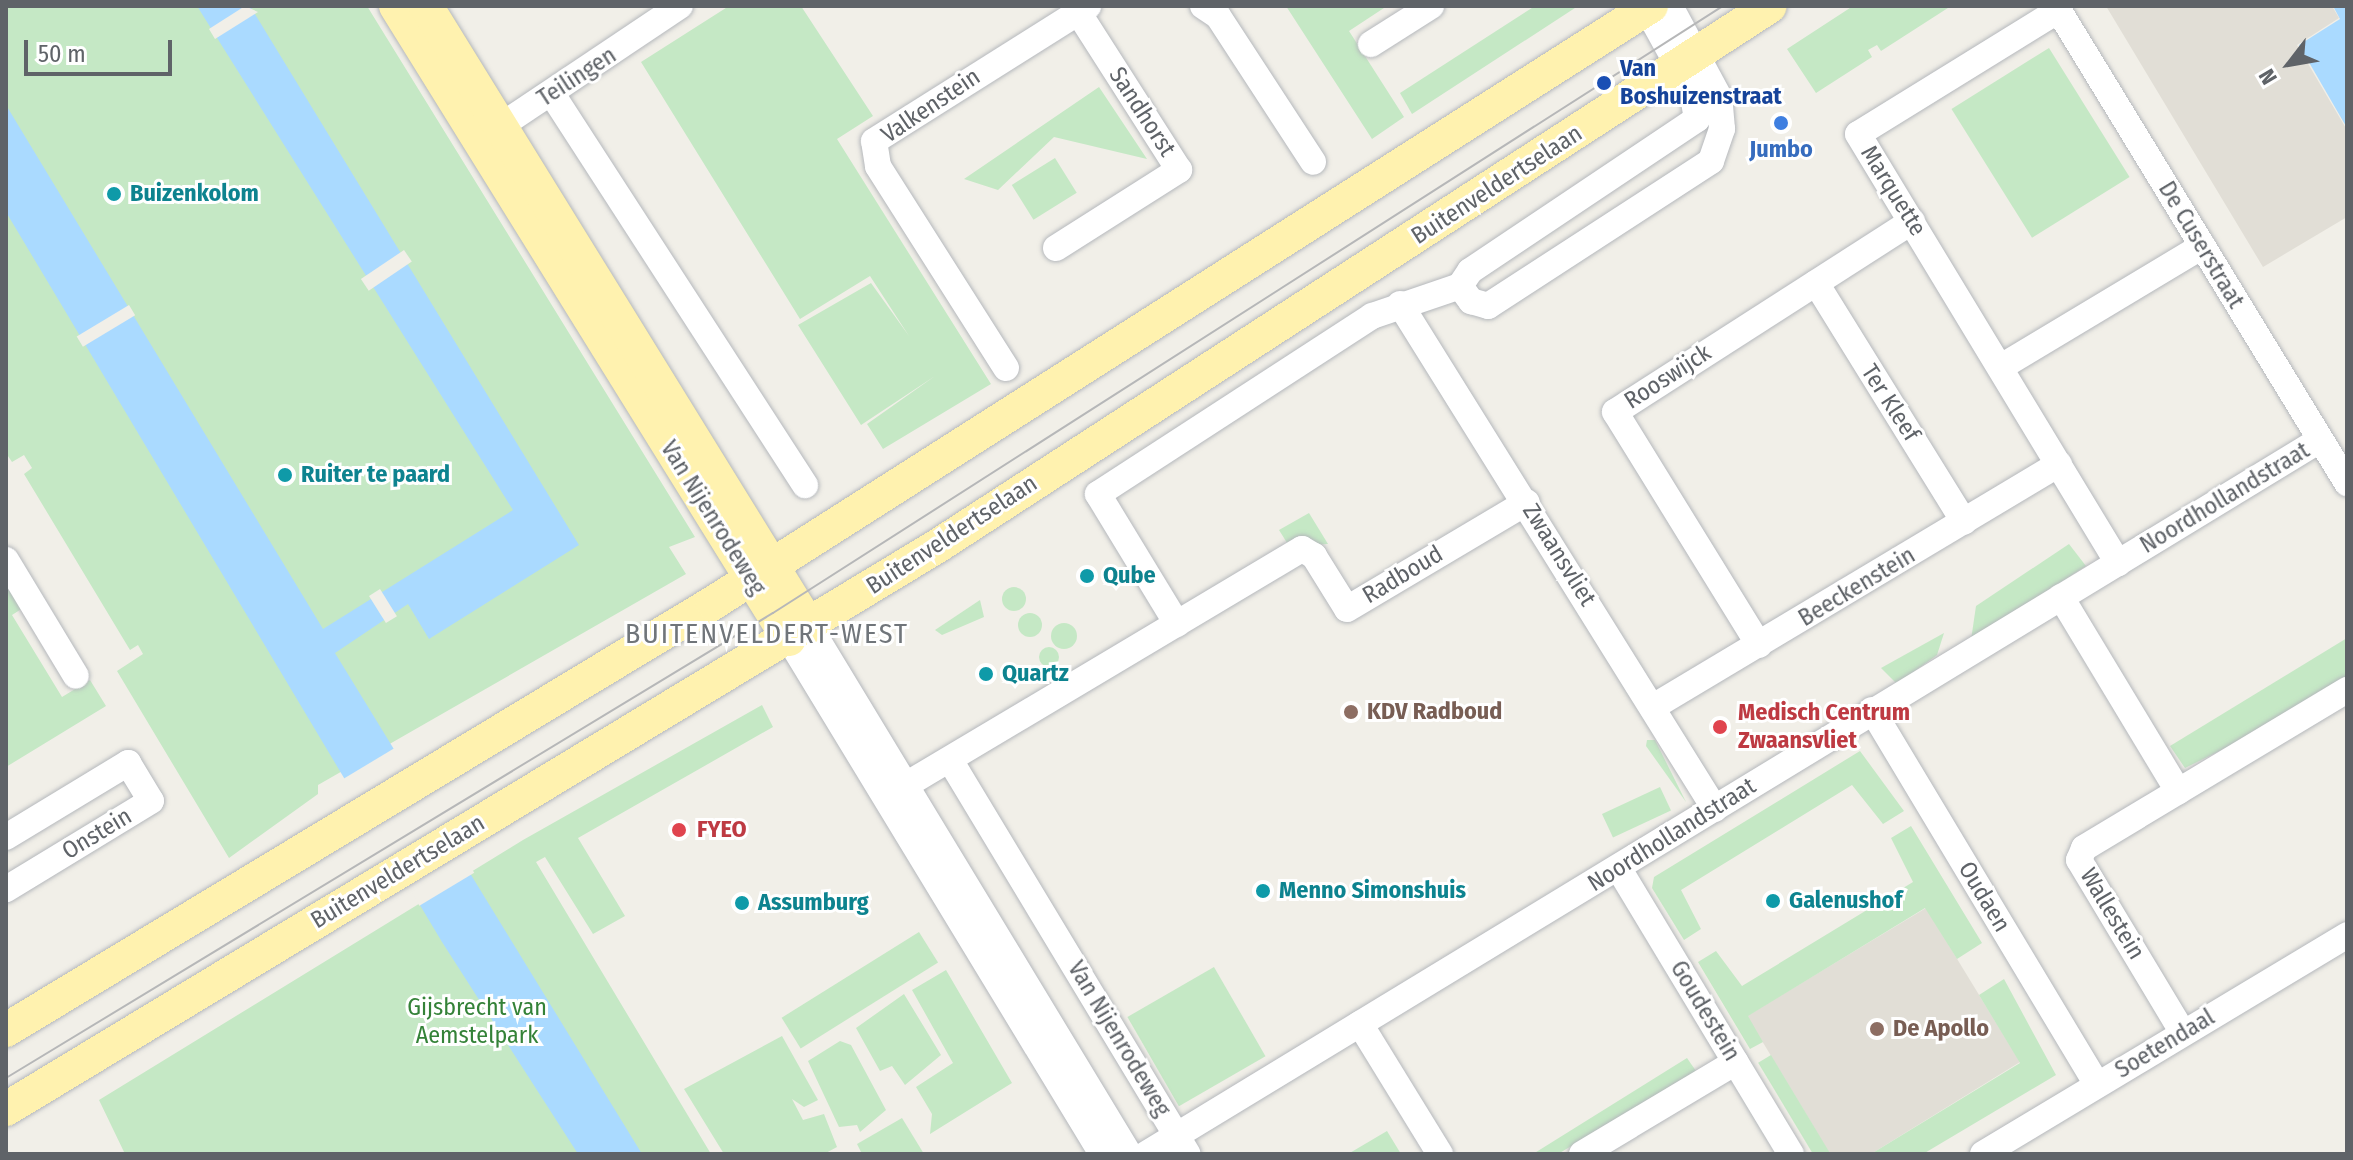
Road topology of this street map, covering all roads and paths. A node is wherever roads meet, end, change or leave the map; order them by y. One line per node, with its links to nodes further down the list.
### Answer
1 (396, 6): 13 (main road, Van Nijenrodeweg)
2 (426, 6): 13 (main road, Van Nijenrodeweg)
3 (1203, 6): 15 (street)
4 (1431, 6): 10 (street)
5 (1770, 6): 11 (main road, Buitenveldertselaan)
6 (1653, 7): 11 (street); 33 (main road)
7 (674, 8): 12 (street, Teilingen)
8 (2057, 8): 17 (street, Marquette); 18 (street, De Cuserstraat)
9 (1070, 11): 19 (street, Sandhorst); 24 (street, Valkenstein)
10 (1371, 44)
11 (1690, 61): 14 (street); 16 (street); 36 (main road, Buitenveldertselaan)
12 (552, 94): 13 (street, Teilingen); 28 (street)
13 (490, 134): 33 (main road, Van Nijenrodeweg)
14 (1659, 148): 16 (street); 21 (street)
15 (1313, 162)
16 (1680, 182): 21 (street)
17 (1912, 221): 20 (street, Rooswijck); 23 (street, Marquette)
18 (2202, 246): 23 (street); 25 (street, De Cuserstraat)
19 (1056, 248)
20 (1816, 283): 30 (street, Ter Kleef); 37 (street, Rooswijck)
21 (1460, 286): 22 (street)
22 (1400, 304): 29 (street, Zwaansvliet); 35 (street)
23 (2001, 367): 26 (street, Marquette)
24 (1006, 368)
25 (2320, 440): 27 (street, De Cuserstraat); 32 (street, Noordhollandstraat)
26 (2059, 464): 30 (street, Beeckenstein); 32 (street, Marquette)
27 (2347, 483)
28 (805, 485)
29 (1527, 502): 35 (street, Radboud); 40 (street, Zwaansvliet)
30 (1964, 522): 37 (street, Beeckenstein)
31 (6, 560): 38 (street)
32 (2118, 563): 34 (street, Noordhollandstraat)
33 (761, 572): 36 (main road, Van Nijenrodeweg); 51 (main road)
34 (2061, 597): 41 (street, Noordhollandstraat); 44 (street)
35 (1177, 624): 42 (street, Radboud)
36 (799, 632): 43 (street, Van Nijenrodeweg); 55 (main road, Buitenveldertselaan); 57 (street, Van Nijenrodeweg)
37 (1759, 645): 40 (street, Beeckenstein)
38 (76, 676)
39 (2347, 690): 44 (street, Wallestein)
40 (1653, 707): 45 (street, Zwaansvliet)
41 (1872, 710): 45 (street, Noordhollandstraat); 54 (street, Oudaen)
42 (950, 760): 43 (street, Radboud); 56 (street, Van Nijenrodeweg)
43 (906, 785): 58 (street, Van Nijenrodeweg)
44 (2178, 791): 52 (street, Wallestein)
45 (1715, 809): 47 (street, Noordhollandstraat)
46 (6, 837): 48 (street, Onstein)
47 (1619, 869): 50 (street, Noordhollandstraat); 53 (street, Goudestein)
48 (6, 889)
49 (2347, 935): 52 (street, Soetendaal)
50 (1360, 1024): 56 (street, Noordhollandstraat); 60 (street)
51 (6, 1030)
52 (2183, 1033): 54 (street, Soetendaal)
53 (1736, 1062): 61 (street); 62 (street, Goudestein)
54 (2097, 1084): 63 (street, Soetendaal)
55 (6, 1109)
56 (1182, 1144): 59 (street, Noordhollandstraat)
57 (1102, 1154)
58 (1129, 1154)
59 (1146, 1154)
60 (1440, 1154)
61 (1582, 1154)
62 (1791, 1154)
63 (1983, 1154)

